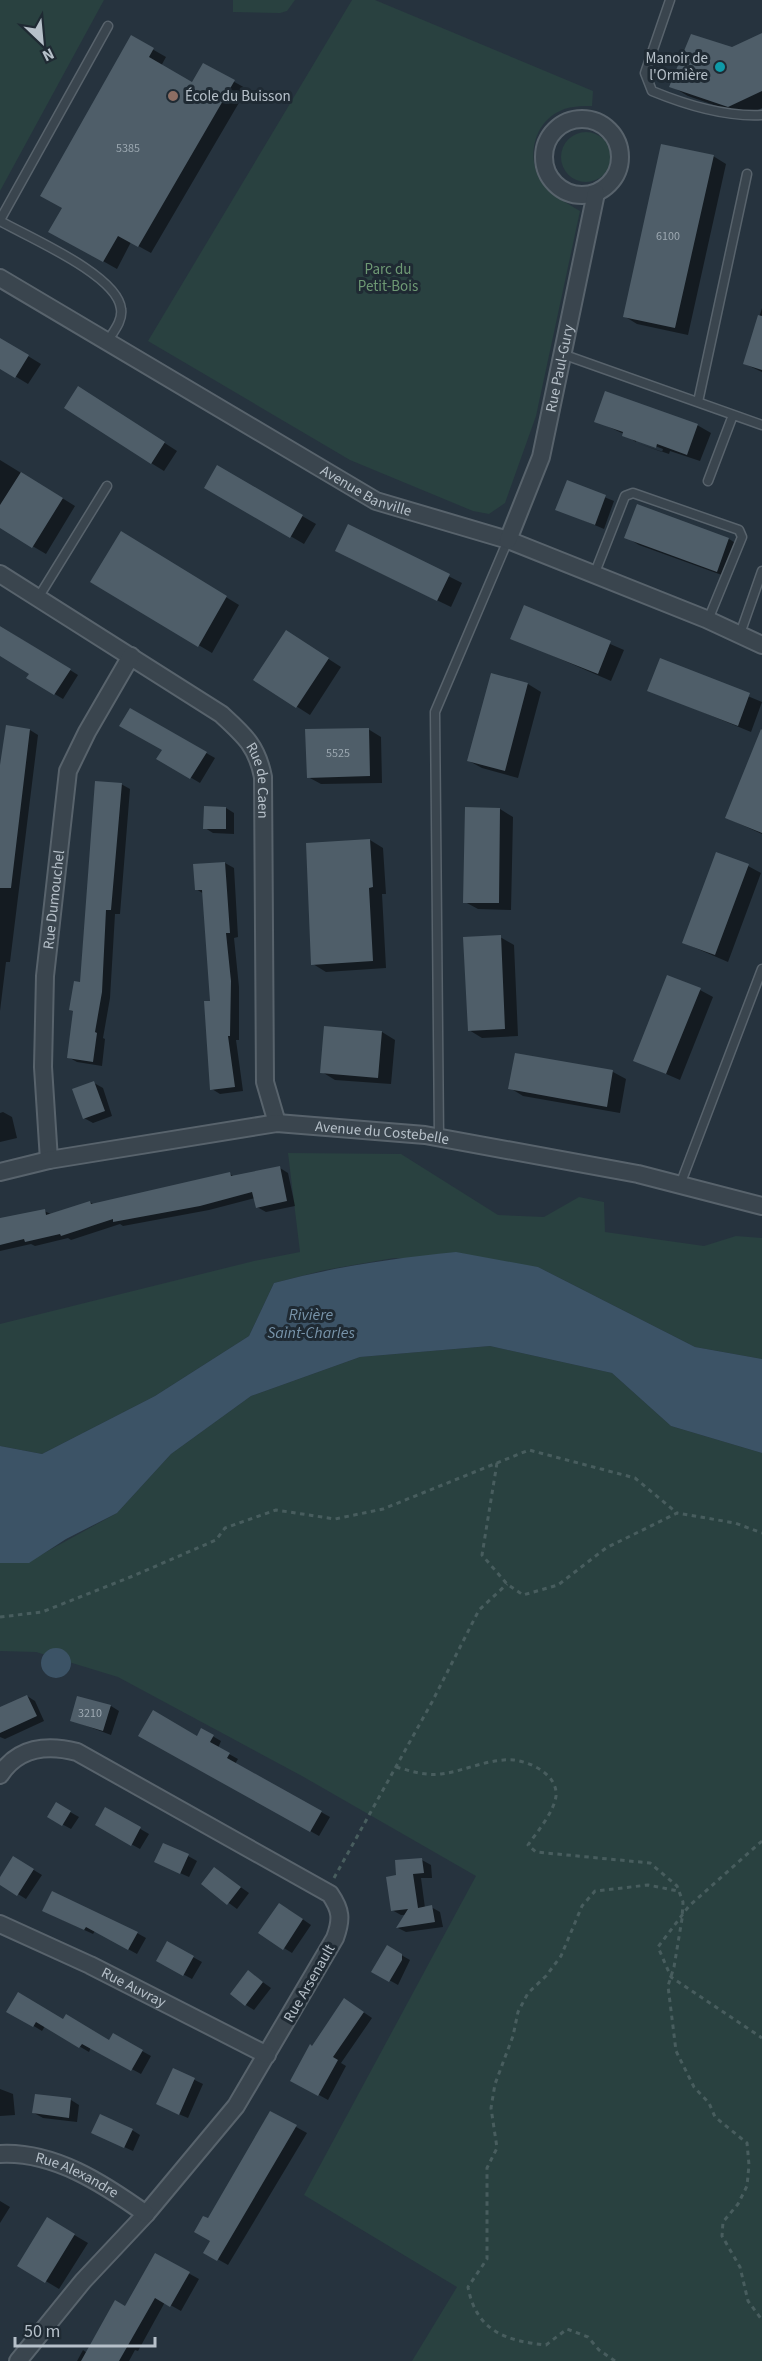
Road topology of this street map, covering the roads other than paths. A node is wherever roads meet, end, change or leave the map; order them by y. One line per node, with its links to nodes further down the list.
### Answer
1 (670, 0): 3 (lane)
2 (108, 26): 6 (lane)
3 (762, 115)
4 (747, 174): 10 (lane)
5 (596, 193): 5 (street); 9 (street, Rue Paul-Gury)
6 (0, 220): 8 (lane)
7 (0, 278): 8 (street, Avenue Banville)
8 (106, 342): 15 (street, Avenue Banville)
9 (562, 354): 10 (lane); 15 (street, Rue Paul-Gury)
10 (698, 402): 11 (lane)
11 (732, 415): 12 (lane); 13 (lane)
12 (762, 425)
13 (708, 481)
14 (108, 486): 19 (lane)
15 (508, 540): 18 (street, Avenue Banville); 26 (lane)
16 (762, 571): 21 (lane)
17 (0, 574): 19 (street, Rue de Caen)
18 (594, 575): 20 (street, Avenue Banville); 20 (lane)
19 (38, 598): 23 (street, Rue de Caen)
20 (708, 620): 21 (street, Avenue Banville)
21 (740, 634): 22 (street, Avenue Banville)
22 (762, 645)
23 (131, 656): 25 (street, Rue de Caen); 27 (street, Rue Dumouchel)
24 (762, 969): 29 (lane)
25 (277, 1123): 26 (street, Avenue du Costebelle); 27 (street, Avenue du Costebelle)
26 (439, 1137): 29 (street, Avenue du Costebelle)
27 (49, 1160): 28 (street, Avenue du Costebelle)
28 (0, 1172)
29 (680, 1185): 30 (street, Avenue du Costebelle)
30 (762, 1206)
31 (0, 1775): 33 (street, Rue Arsenault)
32 (0, 1924): 33 (street, Rue Auvray)
33 (267, 2055): 35 (street, Rue Arsenault)
34 (0, 2154): 35 (street, Rue Alexandre)
35 (146, 2214): 36 (street, Rue Arsenault)
36 (18, 2361)

